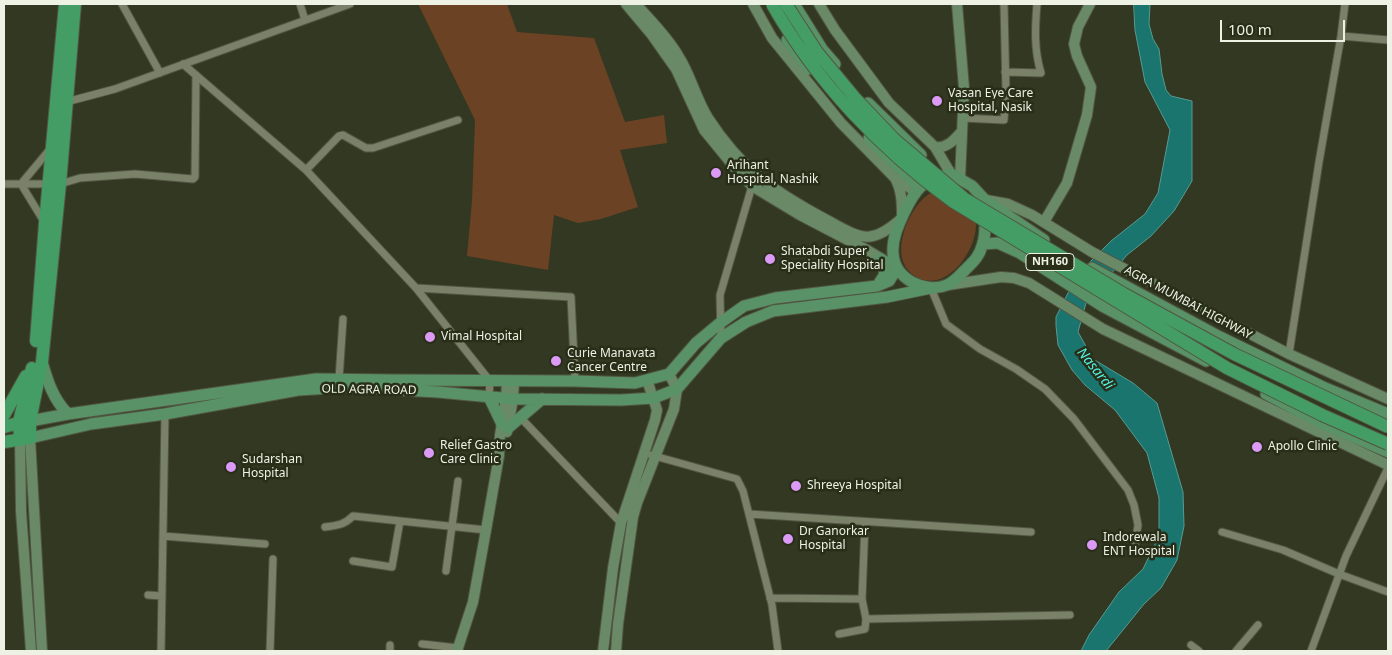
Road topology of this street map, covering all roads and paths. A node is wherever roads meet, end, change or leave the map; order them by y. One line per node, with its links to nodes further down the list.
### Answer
1 (65, 4): 27 (highway)
2 (75, 4): 27 (highway)
3 (124, 4): 25 (street)
4 (300, 4): 19 (street)
5 (350, 4): 19 (street)
6 (626, 4): 20 (street)
7 (636, 4): 20 (street)
8 (753, 4): 35 (street)
9 (765, 4): 40 (main road)
10 (772, 4): 81 (highway, NH160, bridge)
11 (786, 4): 78 (highway, NH160, bridge)
12 (794, 4): 34 (main road)
13 (819, 4): 32 (street)
14 (957, 4): 28 (street)
15 (1004, 4): 24 (street)
16 (1037, 4): 24 (street)
17 (1090, 4): 43 (street)
18 (1345, 4): 21 (street)
19 (305, 20): 23 (street)
20 (655, 33): 36 (street)
21 (1341, 36): 22 (street); 56 (street)
22 (1388, 40)
23 (183, 64): 25 (street); 26 (street)
24 (1005, 72): 28 (street)
25 (160, 73): 27 (street)
26 (196, 75): 33 (street); 39 (street)
27 (61, 103): 31 (highway); 39 (highway)
28 (963, 118): 30 (street)
29 (458, 120): 33 (street)
30 (962, 131): 32 (street); 34 (street)
31 (52, 146): 38 (street); 39 (highway)
32 (935, 147): 34 (street)
33 (306, 170): 51 (street)
34 (951, 177): 40 (main road); 41 (main road)
35 (895, 178): 40 (street); 42 (street)
36 (756, 182): 45 (street); 54 (street)
37 (4, 184): 38 (street)
38 (21, 184): 39 (street); 44 (street)
39 (54, 184): 44 (highway); 57 (highway)
40 (917, 190): 42 (main road)
41 (985, 200): 43 (street); 46 (main road); 72 (main road, AGRA MUMBAI HIGHWAY)
42 (902, 218): 45 (street); 48 (main road)
43 (1044, 222): 56 (street)
44 (45, 223): 57 (highway)
45 (857, 240): 47 (street)
46 (983, 244): 49 (main road); 82 (main road)
47 (882, 258): 48 (street); 50 (main road)
48 (897, 268): 50 (main road); 52 (main road)
49 (948, 285): 52 (main road); 85 (street)
50 (877, 286): 54 (main road)
51 (416, 288): 61 (street); 63 (street)
52 (930, 288): 55 (main road); 98 (street)
53 (343, 319): 59 (street)
54 (720, 323): 55 (street); 58 (main road)
55 (722, 338): 64 (main road)
56 (1289, 354): 69 (street)
57 (38, 362): 70 (main road); 73 (highway); 75 (highway)
58 (669, 374): 60 (main road, OLD AGRA ROAD); 64 (street)
59 (339, 379): 61 (main road, OLD AGRA ROAD); 70 (main road, OLD AGRA ROAD)
60 (647, 380): 63 (main road, OLD AGRA ROAD); 66 (street)
61 (490, 381): 62 (main road, OLD AGRA ROAD); 65 (street)
62 (510, 381): 63 (main road, OLD AGRA ROAD); 67 (street)
63 (575, 381)
64 (677, 389): 66 (main road, OLD AGRA ROAD); 84 (street)
65 (489, 397): 67 (main road, OLD AGRA ROAD); 71 (main road, OLD AGRA ROAD); 76 (main road)
66 (654, 398): 68 (main road, OLD AGRA ROAD); 83 (street)
67 (510, 399): 68 (main road, OLD AGRA ROAD); 76 (street)
68 (542, 399): 74 (main road)
69 (1388, 399)
70 (68, 414): 75 (main road, OLD AGRA ROAD)
71 (165, 414): 79 (main road, OLD AGRA ROAD); 96 (street)
72 (1388, 414)
73 (4, 415)
74 (520, 417): 76 (main road); 90 (street)
75 (24, 421): 77 (highway, OLD AGRA ROAD); 79 (highway)
76 (505, 426): 93 (street)
77 (4, 427)
78 (1388, 427)
79 (25, 438): 80 (highway, OLD AGRA ROAD); 117 (street); 118 (street)
80 (4, 442)
81 (1388, 444)
82 (1388, 452)
83 (644, 454): 84 (street); 90 (street)
84 (655, 456): 87 (street); 122 (street)
85 (1388, 466): 103 (street)
86 (458, 481): 92 (street)
87 (749, 514): 89 (street); 108 (street)
88 (400, 521): 91 (street); 92 (street); 100 (street)
89 (865, 522): 94 (street); 109 (street)
90 (621, 523): 121 (street)
91 (326, 527)
92 (453, 527): 93 (street); 101 (street)
93 (486, 530): 116 (street)
94 (1031, 532)
95 (1222, 532): 103 (street)
96 (163, 536): 97 (street); 104 (street)
97 (265, 544)
98 (1135, 544)
99 (273, 559): 120 (street)
100 (353, 561)
101 (446, 571)
102 (156, 574): 104 (street)
103 (1339, 574): 105 (street); 126 (street)
104 (162, 583): 107 (street)
105 (1388, 592)
106 (148, 594): 107 (street)
107 (162, 596): 119 (street)
108 (770, 598): 109 (street); 123 (street)
109 (862, 599): 111 (street)
110 (1070, 615): 111 (street)
111 (866, 619): 113 (street)
112 (1258, 625): 125 (street)
113 (839, 634)
114 (422, 644): 116 (street)
115 (1191, 645): 124 (street)
116 (458, 650)
117 (30, 651)
118 (42, 651)
119 (161, 651)
120 (270, 651)
121 (604, 651)
122 (616, 651)
123 (778, 651)
124 (1199, 651)
125 (1236, 651)
126 (1311, 651)

